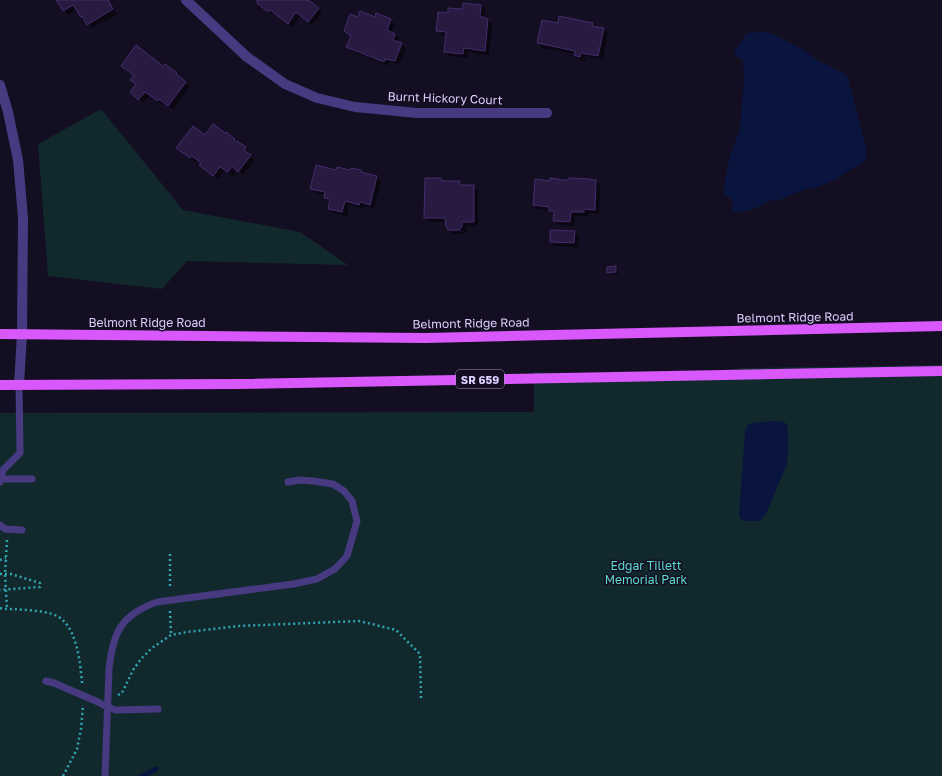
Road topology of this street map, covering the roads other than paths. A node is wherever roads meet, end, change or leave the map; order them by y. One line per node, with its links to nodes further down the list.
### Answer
1 (186, 0): 3 (street, Burnt Hickory Court)
2 (0, 85): 6 (street)
3 (547, 113)
4 (942, 326): 6 (main road, Belmont Ridge Road)
5 (0, 334): 6 (main road, Belmont Ridge Road)
6 (22, 334): 9 (street)
7 (942, 371): 9 (main road, SR 659)
8 (0, 385): 9 (main road, SR 659)
9 (19, 385): 10 (lane)
10 (2, 468): 12 (lane)
11 (32, 479): 12 (lane)
12 (1, 480)
13 (288, 482): 17 (lane)
14 (0, 525): 15 (lane)
15 (22, 530)
16 (46, 681): 17 (lane)
17 (107, 707): 18 (lane); 19 (lane)
18 (158, 709)
19 (105, 776)

